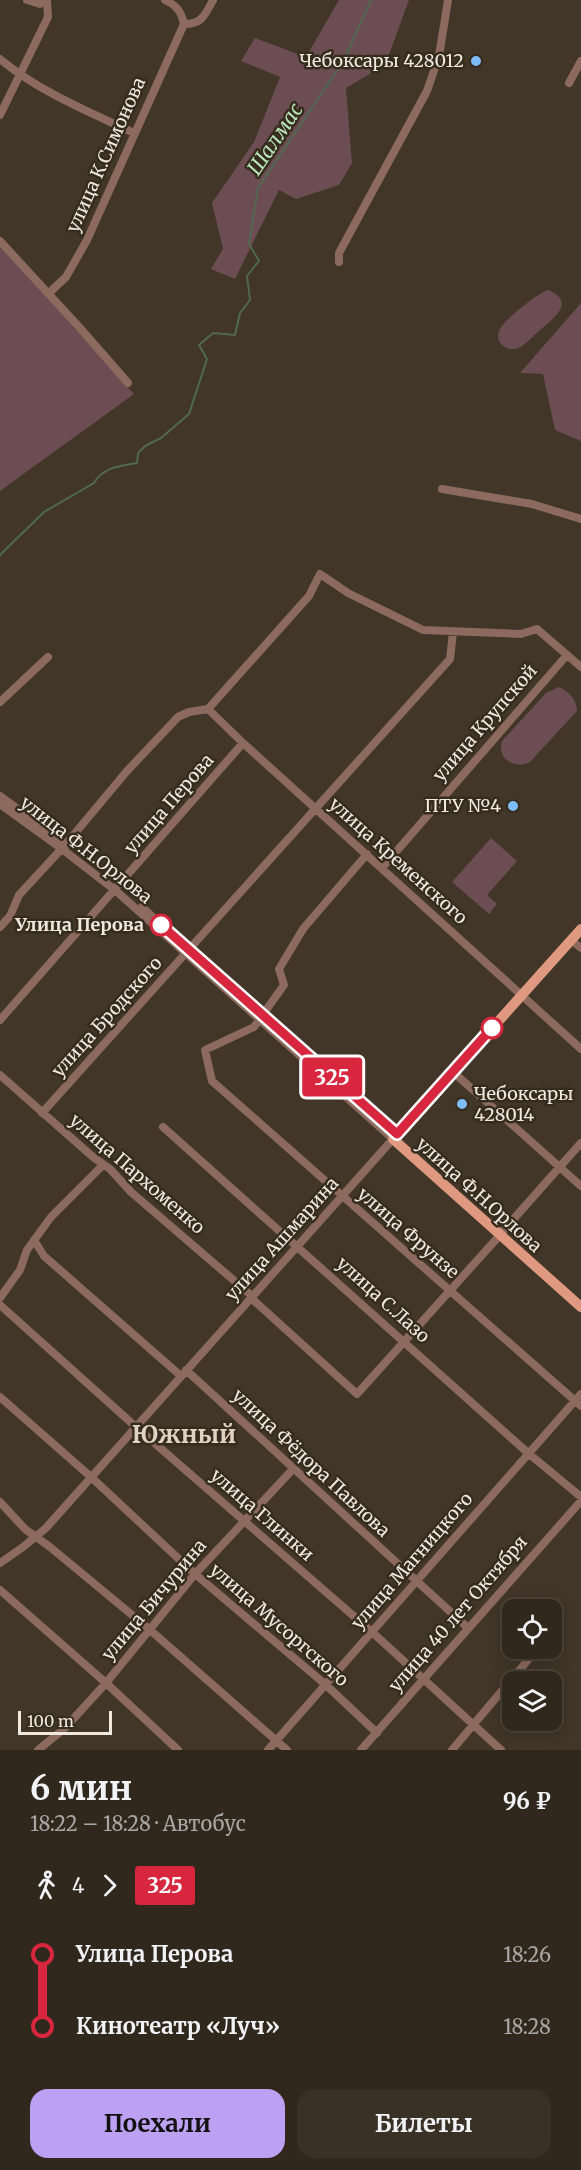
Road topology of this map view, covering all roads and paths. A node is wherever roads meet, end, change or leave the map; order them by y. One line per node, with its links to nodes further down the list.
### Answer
1 (27, 0): 2 (street)
2 (46, 0): 9 (street)
3 (165, 0): 6 (street)
4 (213, 0): 6 (street)
5 (448, 0): 14 (street)
6 (184, 24): 12 (street, улица К.Симонова)
7 (0, 59): 9 (street)
8 (581, 61): 10 (street)
9 (19, 75): 11 (street); 12 (street)
10 (569, 83)
11 (0, 115)
12 (134, 133): 15 (street, улица К.Симонова)
13 (0, 241): 15 (street)
14 (339, 262)
15 (49, 293): 16 (street)
16 (128, 383)
17 (442, 489): 18 (street)
18 (581, 519)
19 (453, 632): 20 (street); 24 (street); 28 (street, улица Бродского)
20 (567, 655): 22 (street); 31 (street, улица Крупской)
21 (48, 657): 23 (street)
22 (581, 667)
23 (0, 702)
24 (208, 709): 25 (street, улица Кременского); 29 (street)
25 (243, 743): 28 (street, улица Кременского); 32 (street, улица Перова)
26 (0, 796): 29 (street, улица Ф.Н.Орлова)
27 (0, 804): 29 (street, улица Ф.Н.Орлова)
28 (314, 808): 30 (street, улица Кременского); 37 (street, улица Бродского)
29 (64, 846): 32 (street, улица Ф.Н.Орлова); 33 (street)
30 (367, 854): 31 (street, улица Кременского); 39 (street)
31 (382, 868): 38 (street, улица Кременского)
32 (117, 888): 37 (street, улица Ф.Н.Орлова); 40 (street, улица Перова)
33 (0, 927)
34 (581, 929): 35 (main road, улица Ашмарина)
35 (572, 940): 36 (street); 38 (main road, улица Ашмарина)
36 (581, 948)
37 (187, 952): 39 (street, улица Ф.Н.Орлова); 44 (street, улица Бродского)
38 (522, 995): 41 (street, улица Кременского); 42 (main road, улица Ашмарина)
39 (261, 1018): 46 (street, улица Ф.Н.Орлова); 51 (street, улица Фрунзе)
40 (0, 1020)
41 (581, 1049)
42 (453, 1072): 46 (main road, улица Ашмарина); 49 (street)
43 (0, 1075): 44 (street, улица Пархоменко)
44 (42, 1113): 48 (street, улица Пархоменко)
45 (163, 1128): 54 (street, улица С.Лазо)
46 (395, 1137): 51 (street, улица Ашмарина); 52 (main road, улица Ф.Н.Орлова)
47 (581, 1143): 49 (street)
48 (103, 1165): 53 (street); 56 (street, улица Пархоменко)
49 (559, 1166): 50 (street); 52 (street)
50 (581, 1186)
51 (341, 1197): 54 (street, улица Ашмарина); 55 (street, улица Фрунзе)
52 (502, 1233): 55 (street); 58 (main road, улица Ф.Н.Орлова); 60 (main road, улица Ф.Н.Орлова)
53 (34, 1240): 57 (street); 62 (street, улица Фёдора Павлова)
54 (297, 1246): 56 (street, улица Ашмарина); 61 (street, улица С.Лазо)
55 (451, 1291): 61 (street); 64 (street, улица Фрунзе)
56 (251, 1297): 61 (street, улица Пархоменко); 62 (street, улица Ашмарина)
57 (0, 1298)
58 (581, 1299)
59 (0, 1305): 65 (street, улица Глинки)
60 (581, 1307)
61 (405, 1341): 66 (street, улица С.Лазо)
62 (184, 1373): 65 (street, улица Ашмарина); 67 (street, улица Фёдора Павлова)
63 (0, 1397): 68 (street, улица Мусоргского)
64 (579, 1400): 66 (street, улица Магницкого)
65 (136, 1427): 68 (street, улица Ашмарина); 71 (street, улица Глинки)
66 (528, 1453): 69 (street, улица С.Лазо); 75 (street, улица Магницкого)
67 (293, 1469): 71 (street, улица Бичурина); 75 (street, улица Фёдора Павлова)
68 (91, 1477): 72 (street, улица Ашмарина); 74 (street, улица Мусоргского)
69 (581, 1499): 77 (street, улица 40 лет Октября)
70 (0, 1502): 72 (street)
71 (245, 1522): 74 (street, улица Бичурина); 79 (street, улица Глинки)
72 (35, 1538): 73 (street, улица Ашмарина); 78 (street)
73 (0, 1563)
74 (195, 1574): 78 (street, улица Бичурина); 83 (street, улица Мусоргского)
75 (417, 1582): 77 (street, улица Фёдора Павлова); 79 (street, улица Магницкого)
76 (0, 1590): 82 (street)
77 (467, 1628): 81 (street, улица 40 лет Октября)
78 (149, 1629): 82 (street, улица Бичурина); 86 (street)
79 (372, 1632): 81 (street, улица Глинки); 83 (street, улица Магницкого)
80 (529, 1659): 84 (street)
81 (422, 1679): 84 (street, улица Глинки); 85 (street, улица 40 лет Октября)
82 (106, 1683): 87 (street); 88 (street, улица Бичурина)
83 (326, 1685): 85 (street, улица Мусоргского); 86 (street, улица Магницкого)
84 (475, 1725): 92 (street); 93 (street, улица Глинки)
85 (377, 1733): 91 (street, улица 40 лет Октября)
86 (276, 1741): 89 (street, улица Магницкого); 90 (street)
87 (175, 1749)
88 (38, 1750)
89 (268, 1750)
90 (287, 1750)
91 (361, 1750)
92 (452, 1750)
93 (501, 1750)

